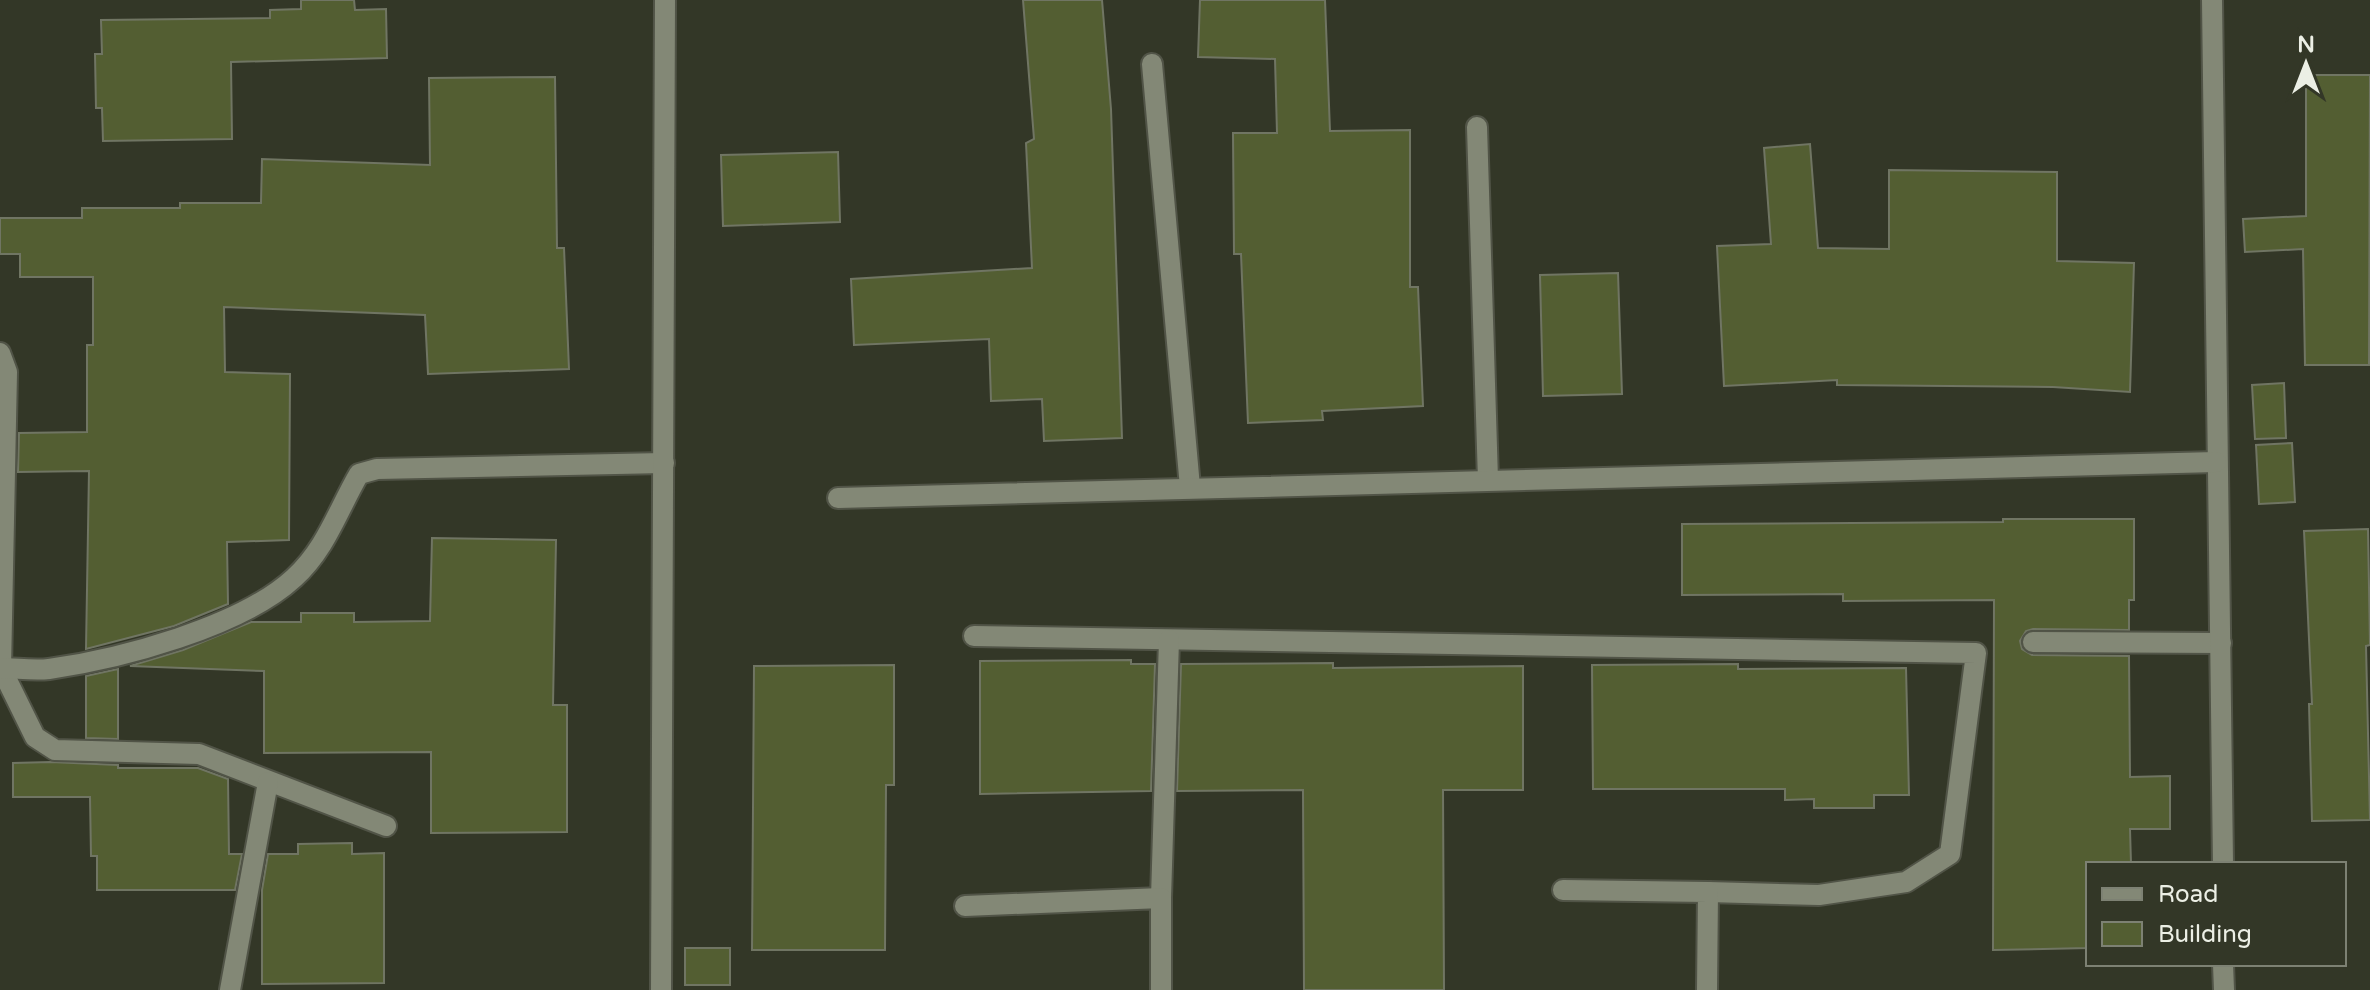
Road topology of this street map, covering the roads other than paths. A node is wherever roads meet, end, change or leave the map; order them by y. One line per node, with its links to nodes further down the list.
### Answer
1 (665, 0): 7 (street)
2 (2212, 0): 6 (street)
3 (1152, 64): 9 (street)
4 (1477, 127): 8 (street)
5 (0, 353): 15 (street)
6 (2216, 462): 8 (street); 14 (street)
7 (664, 463): 15 (street); 25 (street)
8 (1488, 480): 9 (street)
9 (1190, 487): 10 (street)
10 (838, 498)
11 (974, 636): 12 (street)
12 (1169, 640): 20 (street); 21 (street)
13 (2033, 642): 14 (street)
14 (2221, 643): 18 (street)
15 (0, 668): 16 (street)
16 (268, 782): 17 (street); 24 (street)
17 (386, 826)
18 (2223, 862)
19 (1563, 890): 20 (street)
20 (1708, 892): 27 (street)
21 (1161, 898): 22 (street); 26 (street)
22 (965, 906)
23 (2223, 966): 28 (street)
24 (230, 990)
25 (661, 990)
26 (1161, 990)
27 (1707, 990)
28 (2224, 990)

